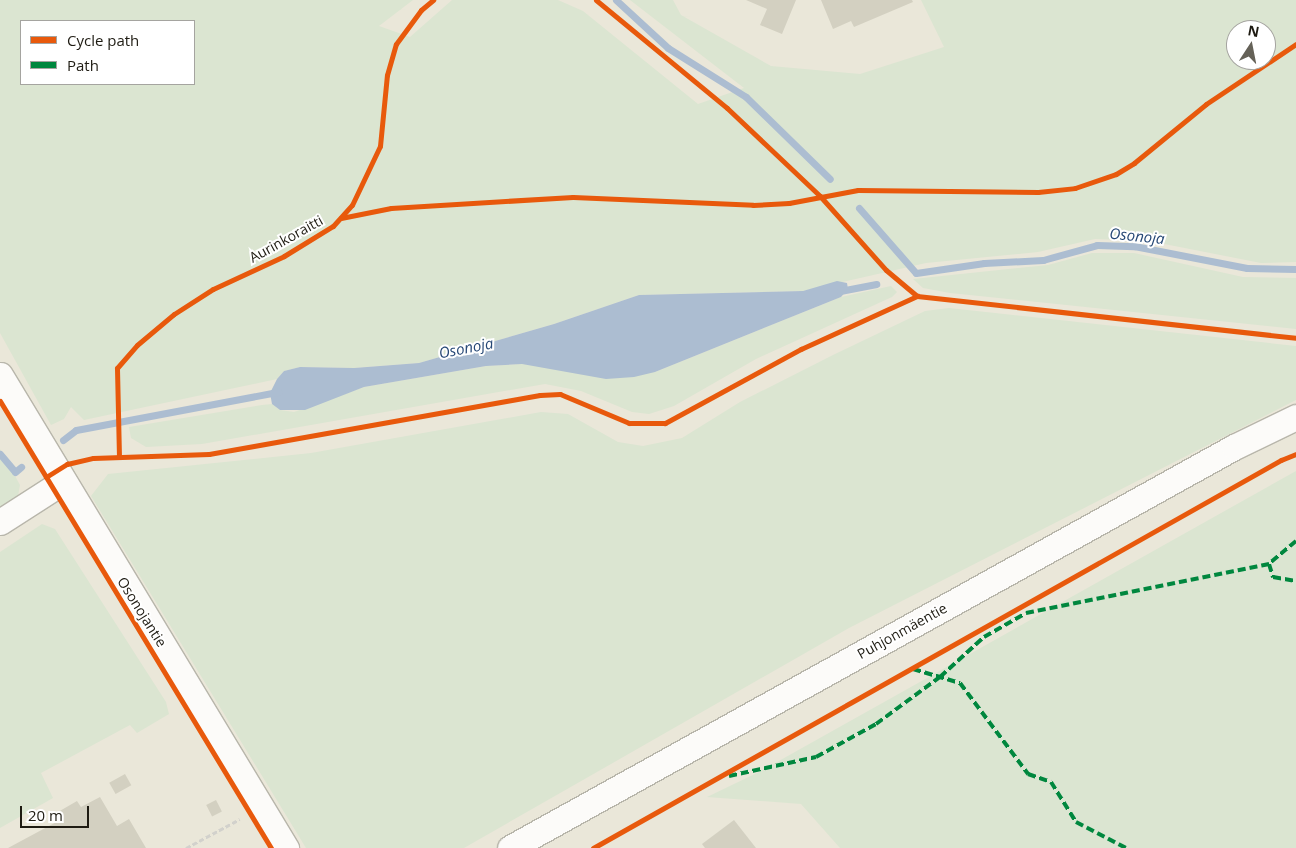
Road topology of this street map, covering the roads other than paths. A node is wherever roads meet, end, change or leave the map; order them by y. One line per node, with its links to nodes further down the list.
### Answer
1 (0, 375): 3 (street, Osonojantie)
2 (1296, 417): 6 (street, Puhjonmäentie)
3 (62, 482): 4 (street); 5 (street, Osonojantie)
4 (0, 522)
5 (286, 848)
6 (510, 848)

